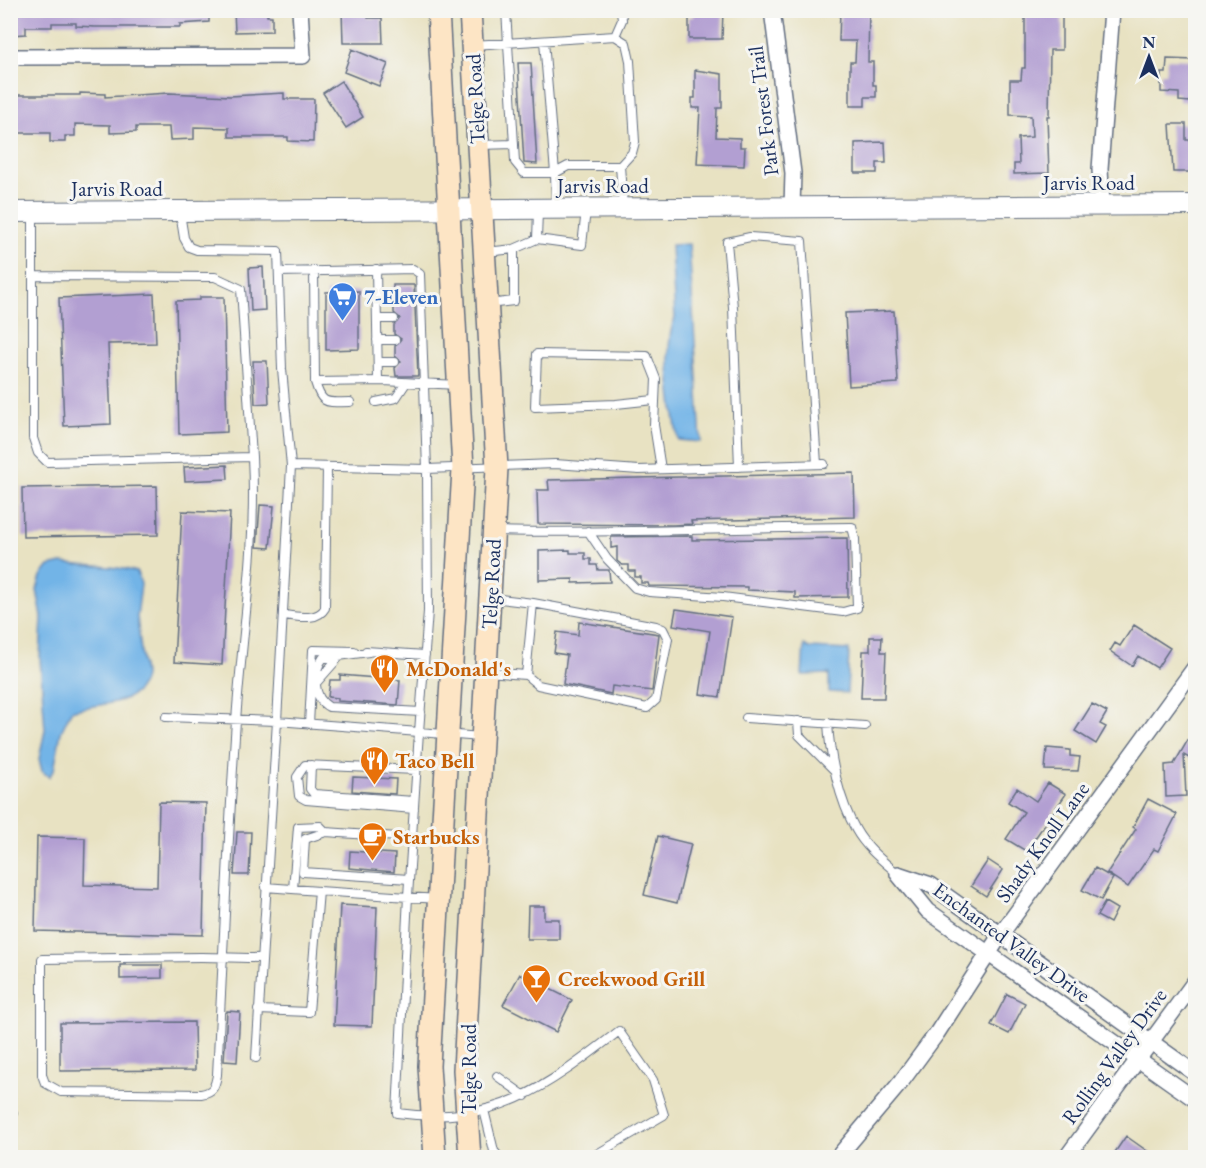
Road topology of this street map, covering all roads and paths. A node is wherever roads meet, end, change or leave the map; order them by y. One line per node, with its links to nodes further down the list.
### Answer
1 (300, 10): 12 (street)
2 (438, 10): 23 (main road, Telge Road)
3 (470, 10): 11 (main road, Telge Road)
4 (506, 10): 10 (lane)
5 (621, 10): 8 (lane)
6 (772, 10): 19 (street, Park Forest Trail)
7 (1113, 10): 18 (street)
8 (615, 36): 9 (lane); 15 (lane)
9 (544, 41): 10 (lane); 16 (lane)
10 (508, 44): 11 (lane); 13 (lane)
11 (472, 45): 14 (main road, Telge Road)
12 (10, 57)
13 (514, 144): 14 (lane); 16 (lane)
14 (478, 146): 24 (main road, Telge Road)
15 (620, 166): 16 (lane); 20 (lane)
16 (555, 173): 21 (lane)
17 (1196, 205): 18 (street, Jarvis Road)
18 (1102, 206): 19 (street, Jarvis Road)
19 (792, 207): 20 (street, Jarvis Road)
20 (624, 208): 22 (street, Jarvis Road)
21 (547, 209): 22 (street, Jarvis Road); 24 (street, Jarvis Road); 28 (lane)
22 (586, 209): 28 (lane)
23 (450, 210): 24 (street, Jarvis Road); 27 (street, Jarvis Road); 48 (main road, Telge Road)
24 (482, 210): 30 (main road, Telge Road)
25 (10, 212): 26 (street, Jarvis Road)
26 (33, 212): 27 (street, Jarvis Road); 34 (lane)
27 (180, 212): 33 (lane)
28 (537, 239): 29 (lane)
29 (514, 249): 30 (lane); 37 (lane)
30 (484, 252): 37 (main road, Telge Road)
31 (376, 269): 32 (lane); 35 (lane); 47 (lane)
32 (314, 270): 33 (lane); 45 (lane)
33 (279, 272): 53 (lane)
34 (33, 276): 52 (lane); 52 (lane)
35 (376, 299): 36 (lane); 38 (lane)
36 (393, 299)
37 (487, 304): 56 (main road, Telge Road)
38 (377, 319): 39 (lane); 40 (lane)
39 (394, 319)
40 (377, 340): 41 (lane); 42 (lane)
41 (395, 340)
42 (378, 362): 43 (lane); 44 (lane)
43 (395, 362)
44 (378, 381): 45 (lane); 46 (lane)
45 (315, 382): 50 (lane)
46 (406, 383): 47 (lane); 51 (lane)
47 (423, 385): 48 (lane); 57 (lane)
48 (460, 385): 58 (main road, Telge Road)
49 (654, 400): 49 (lane); 59 (lane)
50 (350, 402)
51 (376, 402)
52 (252, 457): 75 (lane)
53 (291, 466): 54 (lane); 64 (lane)
54 (327, 467): 57 (lane); 64 (lane)
55 (739, 467): 55 (lane); 59 (lane)
56 (497, 468): 58 (lane); 59 (lane); 60 (main road, Telge Road)
57 (428, 469): 58 (lane); 66 (lane)
58 (463, 469): 82 (main road, Telge Road)
59 (661, 469)
60 (494, 531): 61 (lane); 62 (main road, Telge Road)
61 (588, 531): 61 (lane)
62 (490, 597): 63 (lane); 69 (main road, Telge Road)
63 (532, 603): 70 (lane); 70 (lane)
64 (283, 615): 76 (lane)
65 (369, 652): 66 (lane); 67 (lane); 79 (lane)
66 (425, 655): 72 (lane)
67 (340, 656): 71 (lane); 71 (lane)
68 (1196, 666): 97 (street, Shady Knoll Lane)
69 (486, 672): 70 (lane); 83 (main road, Telge Road)
70 (526, 675)
71 (317, 682): 72 (lane)
72 (421, 712): 81 (lane)
73 (166, 717): 75 (lane)
74 (746, 718): 77 (lane)
75 (236, 720): 76 (lane); 99 (lane)
76 (277, 721): 79 (lane); 92 (lane)
77 (798, 721): 78 (lane); 86 (lane)
78 (828, 723): 80 (lane); 86 (lane)
79 (309, 724): 81 (lane)
80 (865, 726)
81 (419, 732): 82 (lane); 85 (lane)
82 (449, 734): 83 (lane); 96 (main road, Telge Road)
83 (483, 737): 110 (main road, Telge Road)
84 (308, 765): 85 (lane); 87 (lane); 87 (lane)
85 (416, 770): 87 (lane)
86 (837, 773): 90 (lane)
87 (414, 805): 89 (lane)
88 (326, 832): 89 (lane); 91 (lane); 93 (lane)
89 (412, 838): 91 (lane)
90 (898, 874): 97 (street, Enchanted Valley Drive); 98 (street, Enchanted Valley Drive)
91 (409, 879): 95 (lane)
92 (265, 886): 93 (lane); 100 (lane)
93 (293, 889): 94 (lane)
94 (319, 891): 95 (lane); 102 (lane)
95 (408, 896): 96 (lane); 111 (lane)
96 (439, 899): 111 (main road, Telge Road)
97 (1001, 934): 98 (street, Shady Knoll Lane); 103 (street, Enchanted Valley Drive)
98 (989, 953): 105 (street, Enchanted Valley Drive); 116 (street, Shady Knoll Lane)
99 (223, 957): 99 (lane); 100 (lane)
100 (260, 958): 102 (lane)
101 (1196, 980): 103 (street, Rolling Valley Drive)
102 (258, 1010): 104 (lane)
103 (1151, 1041): 105 (street, Rolling Valley Drive); 106 (street, Enchanted Valley Drive)
104 (256, 1058)
105 (1138, 1059): 109 (street, Enchanted Valley Drive); 117 (street, Rolling Valley Drive)
106 (1196, 1074)
107 (497, 1076): 108 (lane)
108 (525, 1095): 110 (lane); 115 (lane)
109 (1196, 1100)
110 (476, 1111): 111 (lane); 113 (main road, Telge Road); 114 (lane)
111 (433, 1118): 112 (main road, Telge Road)
112 (435, 1158)
113 (470, 1158)
114 (500, 1158)
115 (590, 1158)
116 (837, 1158)
117 (1066, 1158)

